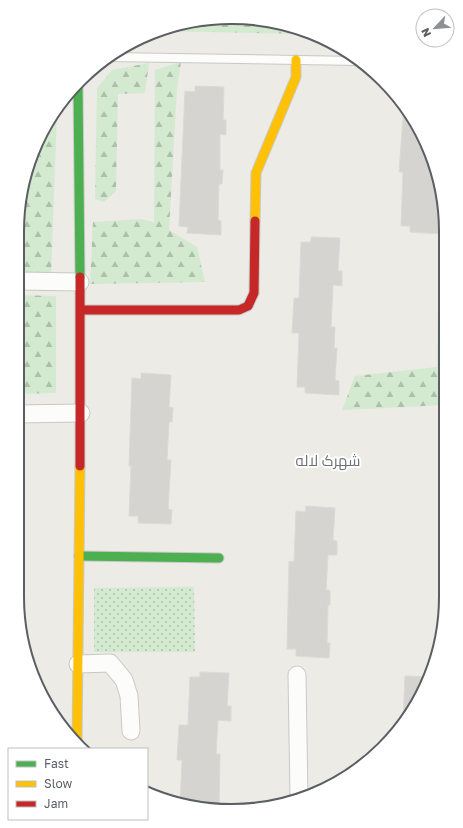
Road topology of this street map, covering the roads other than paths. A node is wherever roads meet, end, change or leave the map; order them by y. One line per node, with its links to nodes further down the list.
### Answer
1 (119, 57): 2 (lane)
2 (296, 60): 3 (lane); 7 (street)
3 (350, 61)
4 (78, 92): 6 (street)
5 (24, 281): 6 (street)
6 (80, 282): 7 (street)
7 (81, 310): 8 (street)
8 (81, 413): 9 (street); 10 (street)
9 (24, 414)
10 (79, 556): 11 (street); 12 (street)
11 (220, 558)
12 (78, 664): 14 (street); 15 (street)
13 (297, 675): 16 (street)
14 (131, 731)
15 (77, 735)
16 (299, 793)

